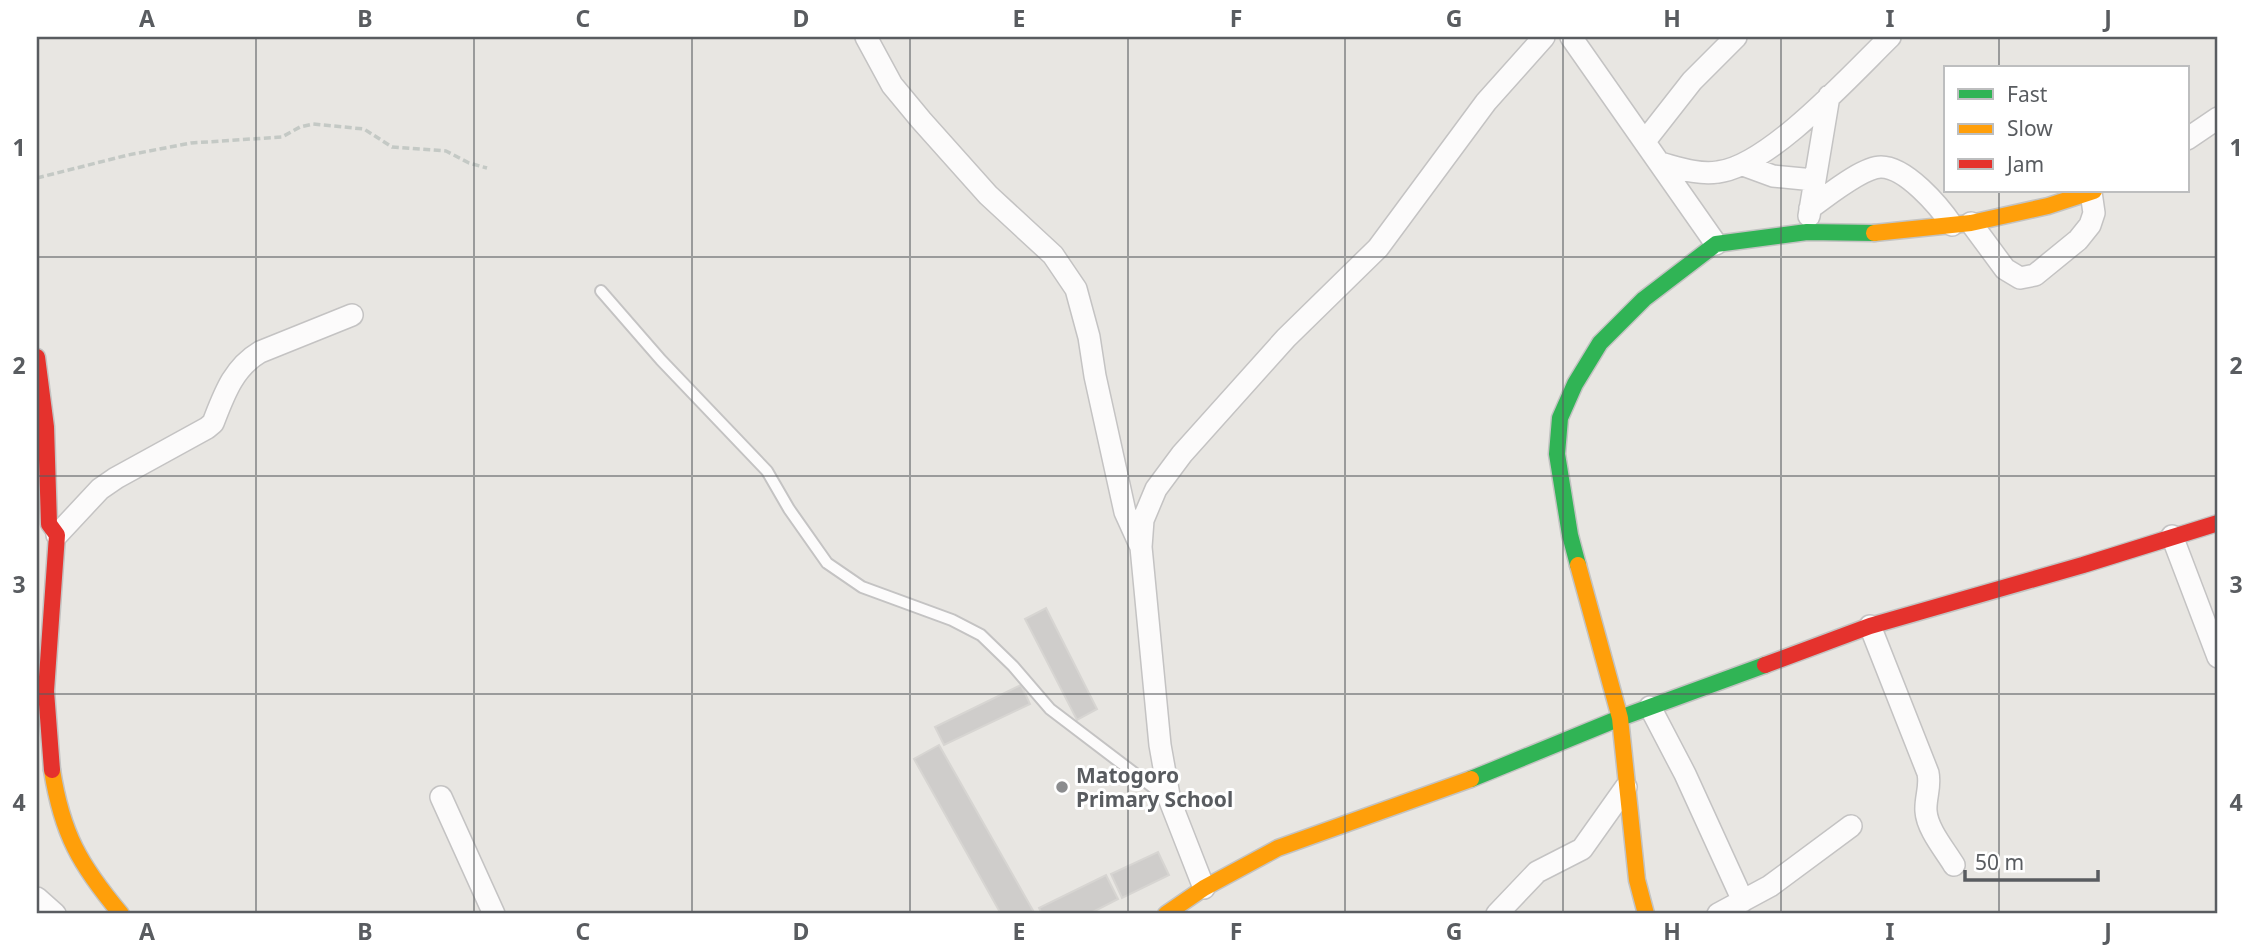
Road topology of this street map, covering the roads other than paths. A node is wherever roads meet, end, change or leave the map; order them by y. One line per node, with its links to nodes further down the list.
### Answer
1 (866, 37): 26 (street)
2 (1544, 37): 26 (street)
3 (1571, 37): 9 (street)
4 (1736, 37): 9 (street)
5 (1890, 37): 6 (street)
6 (1829, 96): 11 (street); 12 (street)
7 (2218, 118): 8 (street)
8 (2188, 138)
9 (1644, 141): 10 (street)
10 (1660, 163): 11 (street); 18 (street)
11 (1743, 165): 12 (street)
12 (1815, 176): 13 (street); 15 (street)
13 (1852, 181): 15 (street); 16 (street)
14 (2092, 192): 16 (street); 16 (street)
15 (1810, 208): 17 (street)
16 (1962, 224): 17 (street)
17 (1807, 232): 18 (street)
18 (1716, 244): 30 (street)
19 (601, 291): 33 (lane)
20 (352, 315): 24 (street)
21 (37, 356): 22 (street)
22 (41, 427): 24 (street)
23 (2218, 523): 25 (street)
24 (57, 535): 40 (street)
25 (2172, 536): 27 (street); 28 (street)
26 (1141, 547): 33 (street)
27 (1870, 626): 29 (street); 35 (street)
28 (2218, 656)
29 (1650, 707): 30 (street); 38 (street)
30 (1620, 718): 31 (street); 36 (street)
31 (1626, 787): 43 (street); 44 (street)
32 (441, 797): 41 (street)
33 (1170, 801): 36 (street)
34 (1852, 826): 38 (street)
35 (1954, 865)
36 (1204, 888): 42 (street)
37 (37, 898): 39 (street)
38 (1743, 901): 45 (street)
39 (55, 914)
40 (121, 914)
41 (494, 914)
42 (1166, 914)
43 (1497, 914)
44 (1646, 914)
45 (1718, 914)

